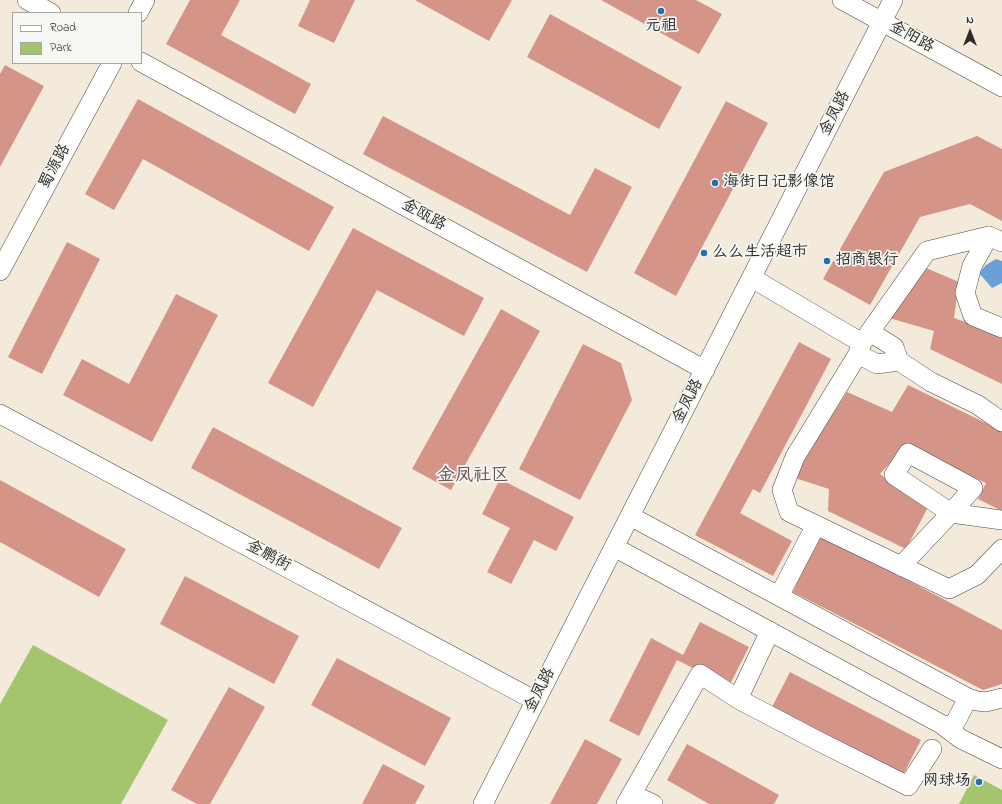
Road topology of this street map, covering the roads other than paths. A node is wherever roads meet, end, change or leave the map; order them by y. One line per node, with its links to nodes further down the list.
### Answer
1 (27, 0): 5 (street)
2 (146, 0): 6 (street)
3 (842, 0): 7 (street, 金阳路)
4 (893, 0): 7 (street, 金凤路)
5 (49, 12)
6 (139, 12)
7 (882, 22): 10 (street, 金阳路); 13 (street, 金凤路)
8 (142, 63): 17 (street, 金瓯路)
9 (111, 64): 12 (street, 蜀源路)
10 (1002, 87)
11 (996, 239): 14 (street); 15 (street)
12 (0, 271)
13 (752, 278): 15 (street); 17 (street, 金凤路)
14 (1002, 328)
15 (863, 343): 16 (street); 16 (street); 22 (street)
16 (898, 361): 19 (street)
17 (705, 370): 20 (street, 金凤路)
18 (0, 414): 31 (street, 金鹏街)
19 (1002, 422)
20 (630, 516): 23 (street, 金凤路); 26 (street)
21 (1002, 520): 25 (street)
22 (816, 525): 25 (street); 26 (street)
23 (614, 547): 27 (street); 31 (street, 金凤路)
24 (1002, 549): 25 (street)
25 (900, 566)
26 (779, 596): 28 (street)
27 (770, 631): 30 (street); 32 (street)
28 (968, 698): 29 (street); 32 (street)
29 (1002, 698)
30 (738, 699): 33 (street); 35 (street)
31 (536, 701): 36 (street, 金凤路)
32 (942, 724): 34 (street)
33 (932, 749)
34 (1002, 759)
35 (629, 799): 37 (street)
36 (483, 804)
37 (653, 804)

